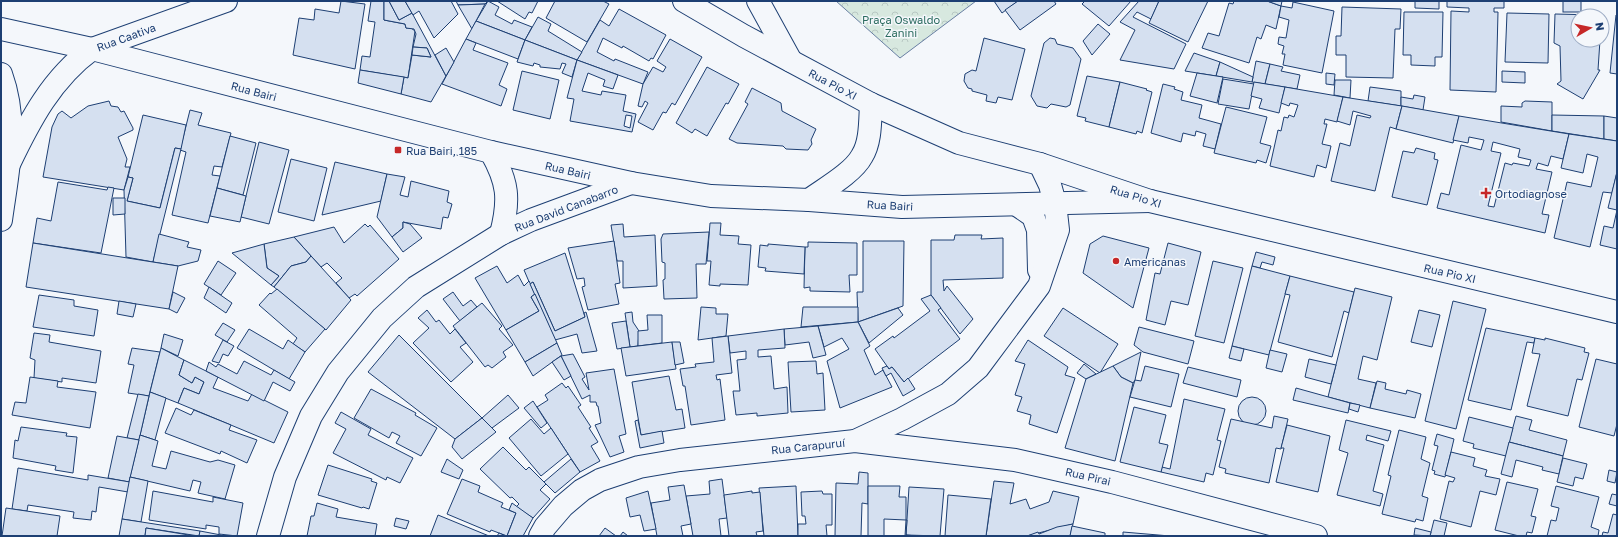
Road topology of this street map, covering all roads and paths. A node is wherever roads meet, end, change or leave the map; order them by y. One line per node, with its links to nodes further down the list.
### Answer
1 (226, 1): 5 (street, Rua Caativa)
2 (684, 1): 6 (street, Rua Pio XI)
3 (758, 1): 6 (street)
4 (1, 29): 5 (street, Rua Bairi)
5 (92, 49): 9 (street, Rua Bairi); 10 (street, Rua Caativa)
6 (791, 61): 8 (street, Rua Pio XI)
7 (1, 74): 10 (street, Rua Caativa)
8 (871, 104): 11 (street, Rua Pio XI); 13 (street)
9 (491, 152): 12 (street, Rua Bairi); 18 (street, Rua David Canabarro)
10 (9, 164): 17 (street, Rua Caativa)
11 (1040, 164): 14 (street, Rua Pio XI); 15 (street, Rua Carapuruí)
12 (631, 184): 13 (street, Rua Bairi); 18 (street, Rua David Canabarro)
13 (809, 200): 16 (street, Rua Bairi)
14 (1150, 201): 15 (street, Rua Bairi); 20 (street, Rua Pio XI)
15 (1054, 203): 16 (street, Rua Bairi); 19 (street, Rua Carapuruí)
16 (1017, 205): 19 (street)
17 (1, 220)
18 (501, 234): 22 (street, Rua David Canabarro)
19 (1039, 286): 21 (street, Rua Carapuruí)
20 (1617, 312)
21 (855, 441): 23 (street, Rua Carapuruí); 24 (street, Rua Pirai)
22 (268, 536)
23 (540, 536)
24 (1316, 536)

